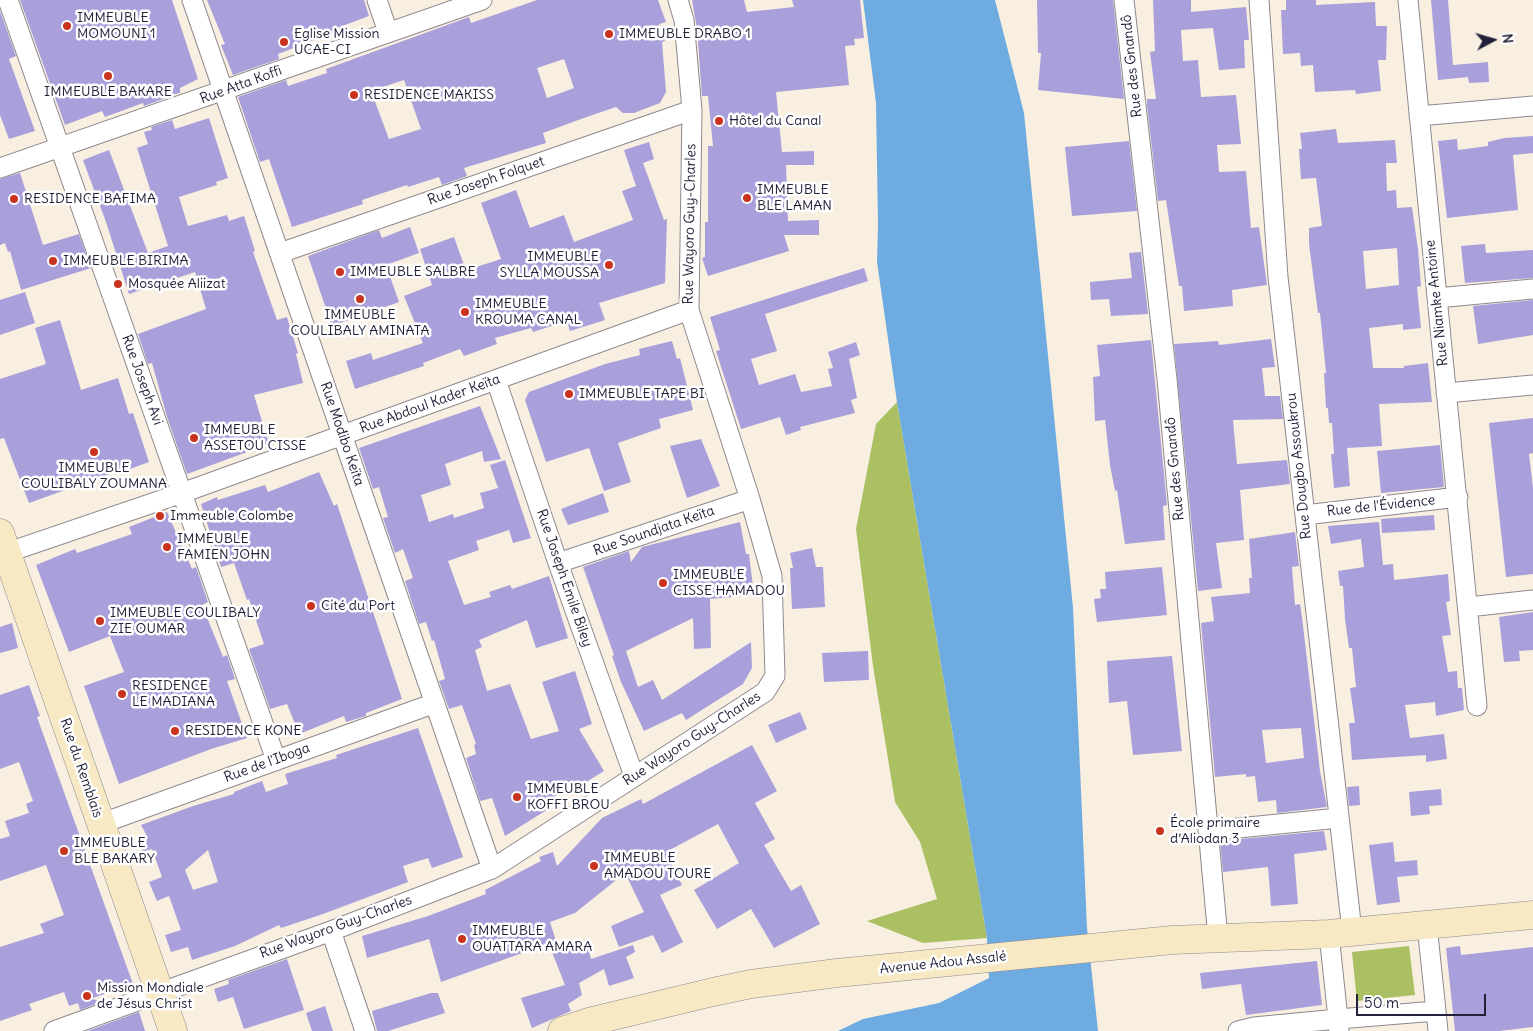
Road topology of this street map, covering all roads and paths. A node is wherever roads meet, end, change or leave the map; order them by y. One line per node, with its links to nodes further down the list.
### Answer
1 (8, 0): 14 (street, Rue Joseph Avi)
2 (192, 0): 10 (street, Rue Modibo Keïta)
3 (378, 0): 9 (street)
4 (482, 0): 9 (street, Rue Atta Koffi)
5 (678, 0): 12 (street, Rue Wayoro Guy-Charles)
6 (1124, 0): 38 (street, Rue des Gnandô)
7 (1259, 0): 27 (street, Rue Dougbo Assoukrou)
8 (1408, 0): 13 (street, Rue Niamke Antoine)
9 (388, 32): 10 (street, Rue Atta Koffi)
10 (224, 92): 14 (street, Rue Atta Koffi); 16 (street, Rue Modibo Keïta)
11 (1533, 106): 13 (street)
12 (692, 110): 16 (street, Rue Joseph Folquet); 19 (street, Rue Wayoro Guy-Charles)
13 (1419, 116): 18 (street, Rue Niamke Antoine)
14 (60, 148): 15 (street, Rue Atta Koffi); 24 (street, Rue Joseph Avi)
15 (0, 168)
16 (280, 253): 23 (street, Rue Modibo Keïta)
17 (1533, 289): 18 (street)
18 (1437, 298): 22 (street, Rue Niamke Antoine)
19 (689, 310): 20 (street, Rue Abdoul Kader Keïta); 26 (street, Rue Wayoro Guy-Charles)
20 (496, 380): 23 (street, Rue Abdoul Kader Keïta); 29 (street, Rue Joseph Emile Biley)
21 (1533, 385): 22 (street)
22 (1446, 393): 25 (street, Rue Niamke Antoine)
23 (342, 436): 24 (street, Rue Abdoul Kader Keïta); 32 (street, Rue Modibo Keïta)
24 (182, 493): 28 (street, Rue Abdoul Kader Keïta); 34 (street, Rue Joseph Avi)
25 (1458, 497): 27 (street, Rue de l'Évidence); 31 (street, Rue Niamke Antoine)
26 (750, 499): 29 (street, Rue Soundjata Keïta); 35 (street, Rue Wayoro Guy-Charles)
27 (1305, 515): 36 (street, Rue Dougbo Assoukrou)
28 (2, 547): 37 (street, Rue du Remblais)
29 (558, 564): 35 (street, Rue Joseph Emile Biley)
30 (1533, 600): 31 (street)
31 (1468, 607): 33 (street, Rue Niamke Antoine)
32 (435, 703): 34 (street, Rue de l'Iboga); 39 (street, Rue Modibo Keïta)
33 (1477, 706)
34 (276, 760): 37 (street, Rue de l'Iboga)
35 (634, 776): 39 (street, Rue Wayoro Guy-Charles)
36 (1339, 818): 38 (street); 43 (street, Rue Dougbo Assoukrou)
37 (100, 824): 45 (street, Rue du Remblais)
38 (1208, 831): 44 (street, Rue des Gnandô)
39 (492, 868): 42 (street, Rue Wayoro Guy-Charles)
40 (1533, 916): 41 (street, Avenue Adou Assalé)
41 (1427, 925): 43 (street, Avenue Adou Assalé); 46 (street)
42 (331, 931): 45 (street, Rue Wayoro Guy-Charles); 50 (street)
43 (1341, 933): 44 (street, Avenue Adou Assalé); 47 (street, Rue Dougbo Assoukrou)
44 (1218, 938): 51 (street, Avenue Adou Assalé)
45 (160, 991): 48 (street, Rue Wayoro Guy-Charles); 49 (street, Rue du Remblais)
46 (1436, 1011): 47 (street); 53 (street)
47 (1338, 1025): 52 (street)
48 (54, 1031)
49 (173, 1031)
50 (364, 1031)
51 (562, 1031)
52 (1238, 1031)
53 (1438, 1031)

